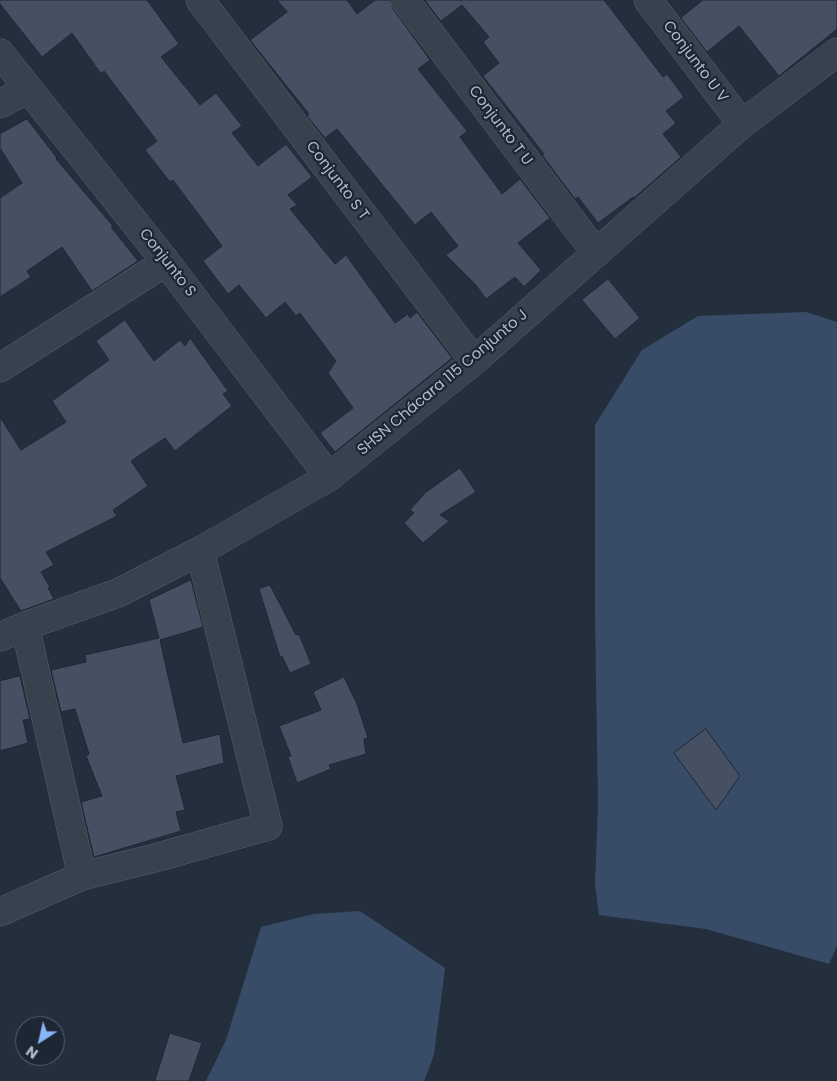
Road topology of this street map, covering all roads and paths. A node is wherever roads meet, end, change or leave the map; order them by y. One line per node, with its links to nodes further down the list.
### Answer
1 (200, 0): 11 (street, Conjunto S T)
2 (405, 0): 9 (street, Conjunto T U)
3 (648, 0): 8 (street, Conjunto U V)
4 (837, 52): 8 (street, SHSN Chácara 115 Conjunto J)
5 (0, 54): 6 (street, Conjunto S)
6 (28, 89): 7 (street); 10 (street, Conjunto S)
7 (0, 104)
8 (742, 124): 9 (street, SHSN Chácara 115 Conjunto J)
9 (596, 253): 11 (street, SHSN Chácara 115 Conjunto J)
10 (166, 262): 12 (street); 13 (street, Conjunto S)
11 (474, 361): 13 (street, SHSN Chácara 115 Conjunto J)
12 (0, 368)
13 (329, 477): 14 (street, SHSN Chácara 115 Conjunto J)
14 (200, 551): 15 (street, SHSN Chácara 115 Conjunto J); 17 (street)
15 (24, 626): 16 (street, SHSN Chácara 115 Conjunto J); 17 (street)
16 (0, 637)
17 (82, 876): 18 (street)
18 (0, 912)

